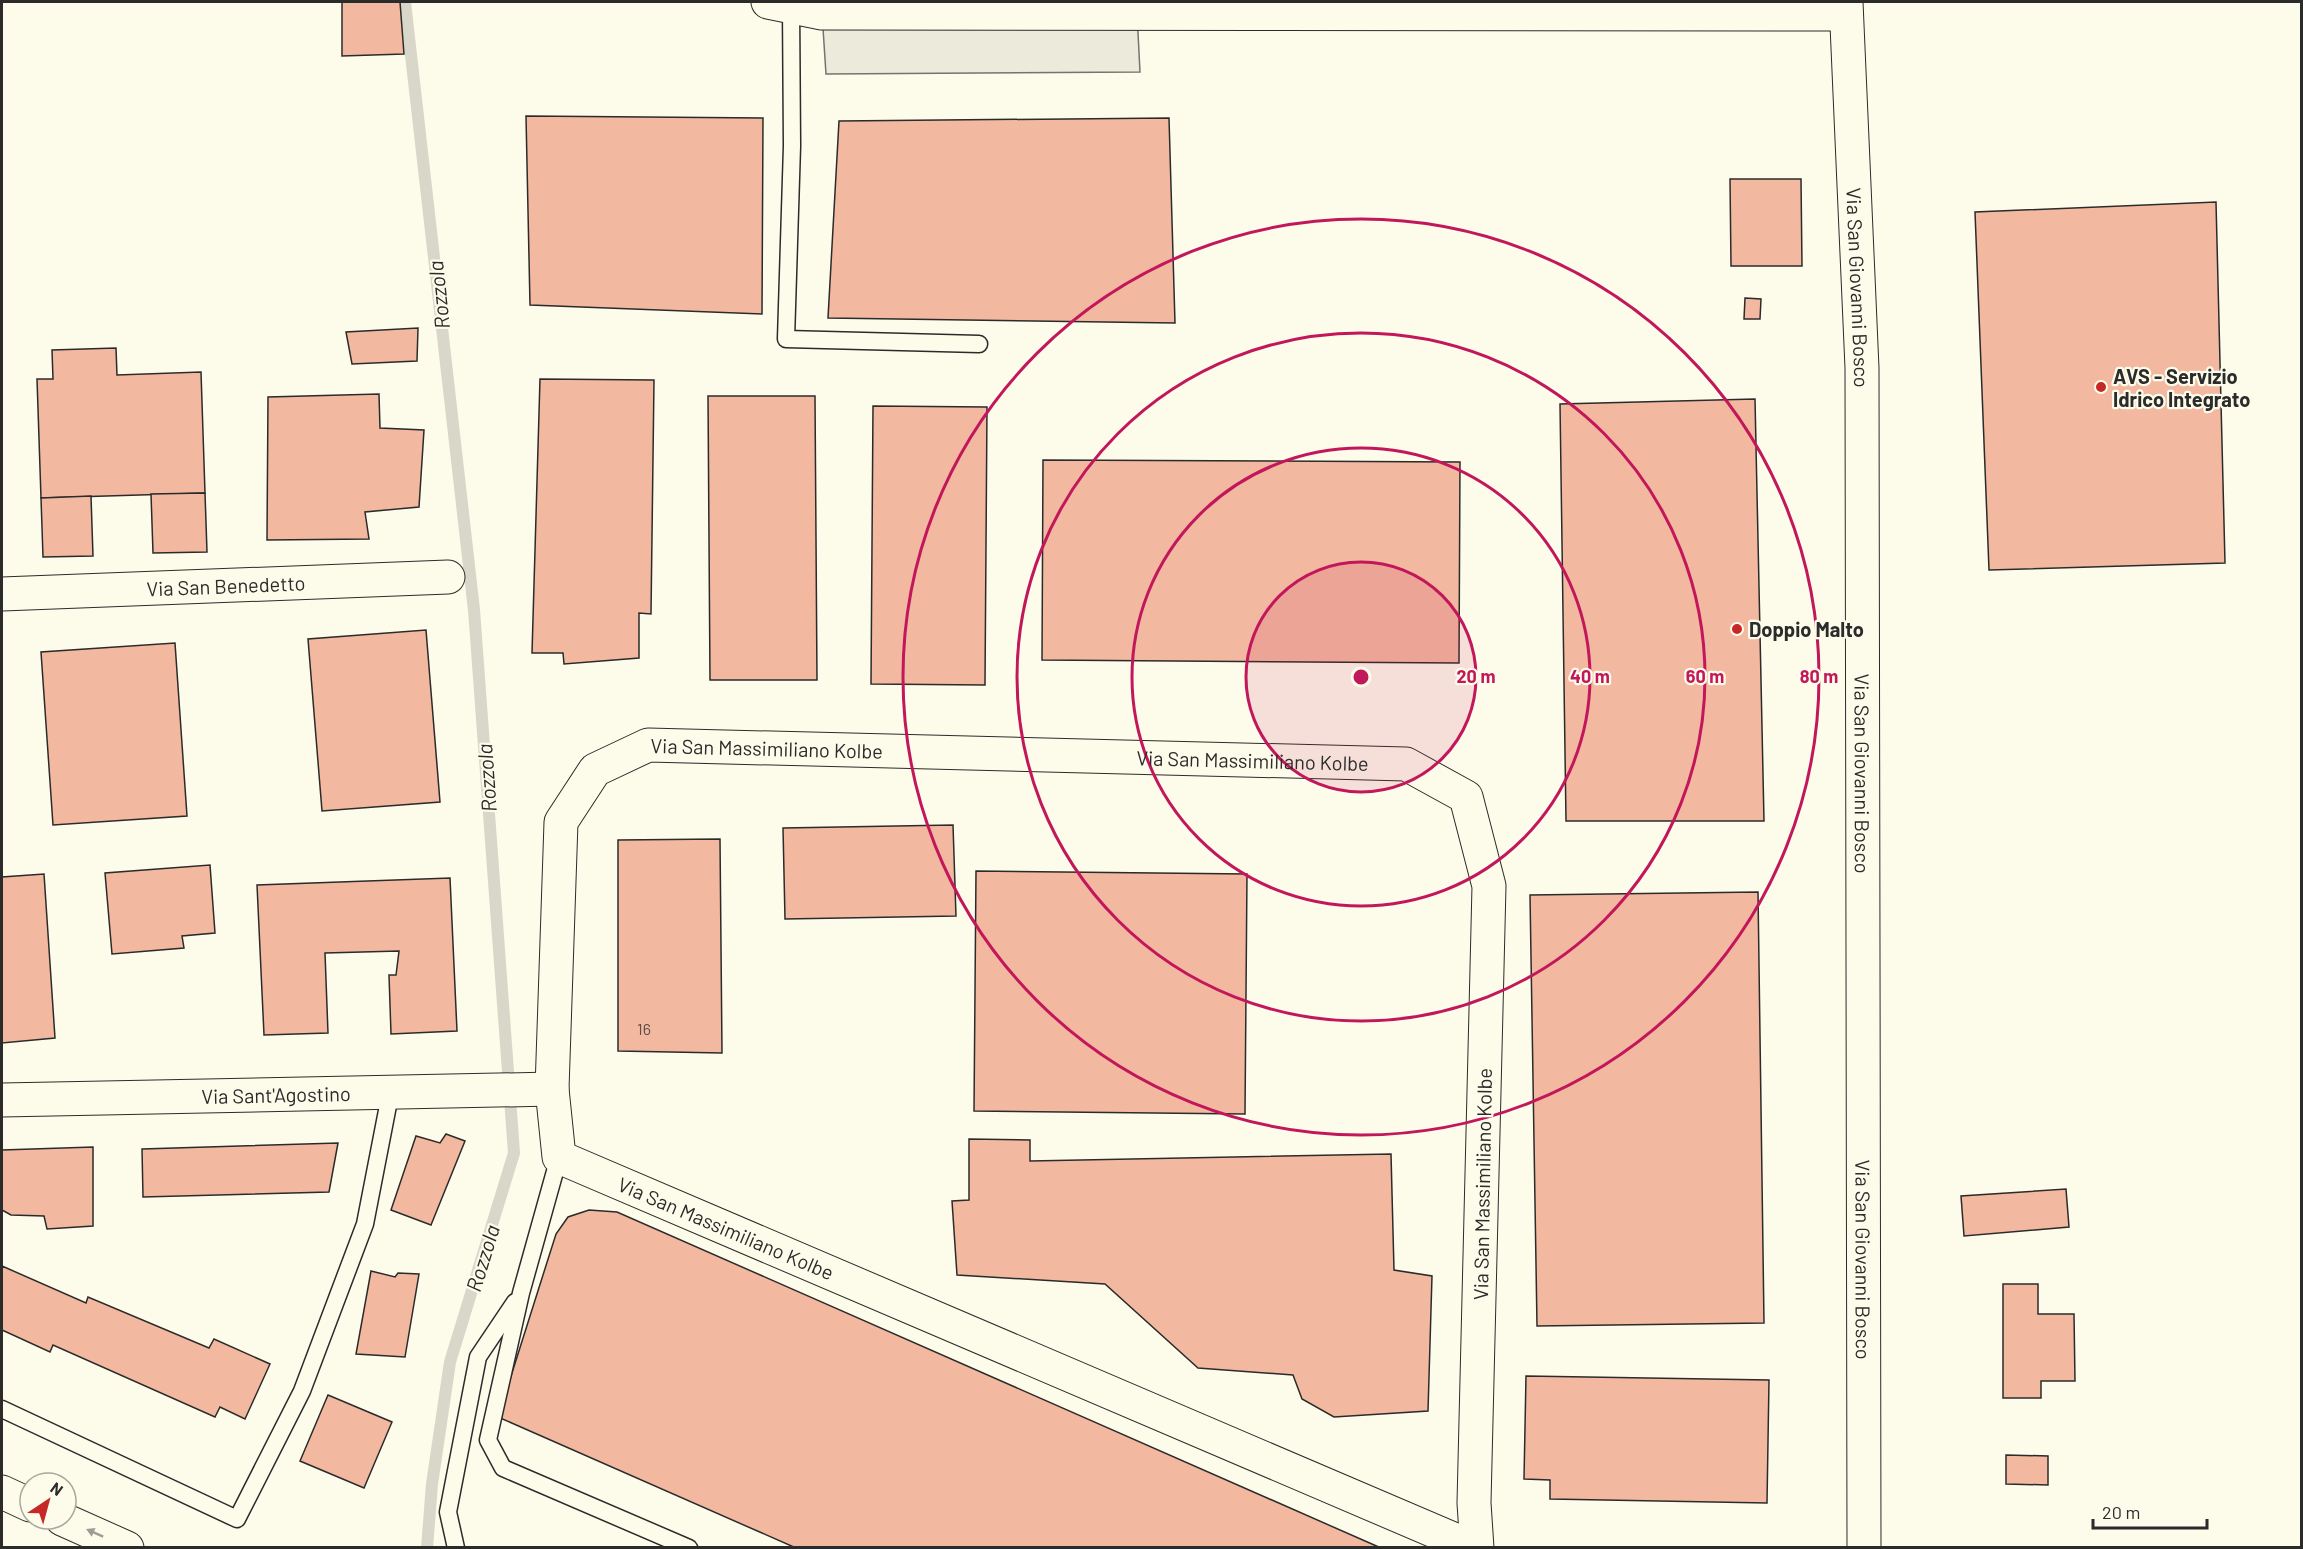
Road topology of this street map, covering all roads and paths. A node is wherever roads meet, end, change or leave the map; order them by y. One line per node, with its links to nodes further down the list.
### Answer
1 (779, 4): 2 (street); 3 (lane)
2 (1846, 8): 19 (street, Via San Giovanni Bosco)
3 (979, 344)
4 (448, 577): 5 (street, Via San Benedetto)
5 (2, 594)
6 (391, 1090): 7 (street, Via Sant'Agostino); 8 (street, Via Sant'Agostino); 11 (lane)
7 (537, 1090): 9 (street, Via San Massimiliano Kolbe); 18 (street, Via San Massimiliano Kolbe)
8 (2, 1100)
9 (559, 1157): 10 (lane); 18 (street, Via San Massimiliano Kolbe)
10 (521, 1293): 16 (lane); 17 (lane)
11 (2, 1409)
12 (2, 1492): 13 (street)
13 (18, 1499)
14 (78, 1526): 15 (street, one-way to 14)
15 (127, 1548)
16 (456, 1548)
17 (688, 1548)
18 (1475, 1548)
19 (1864, 1548)

